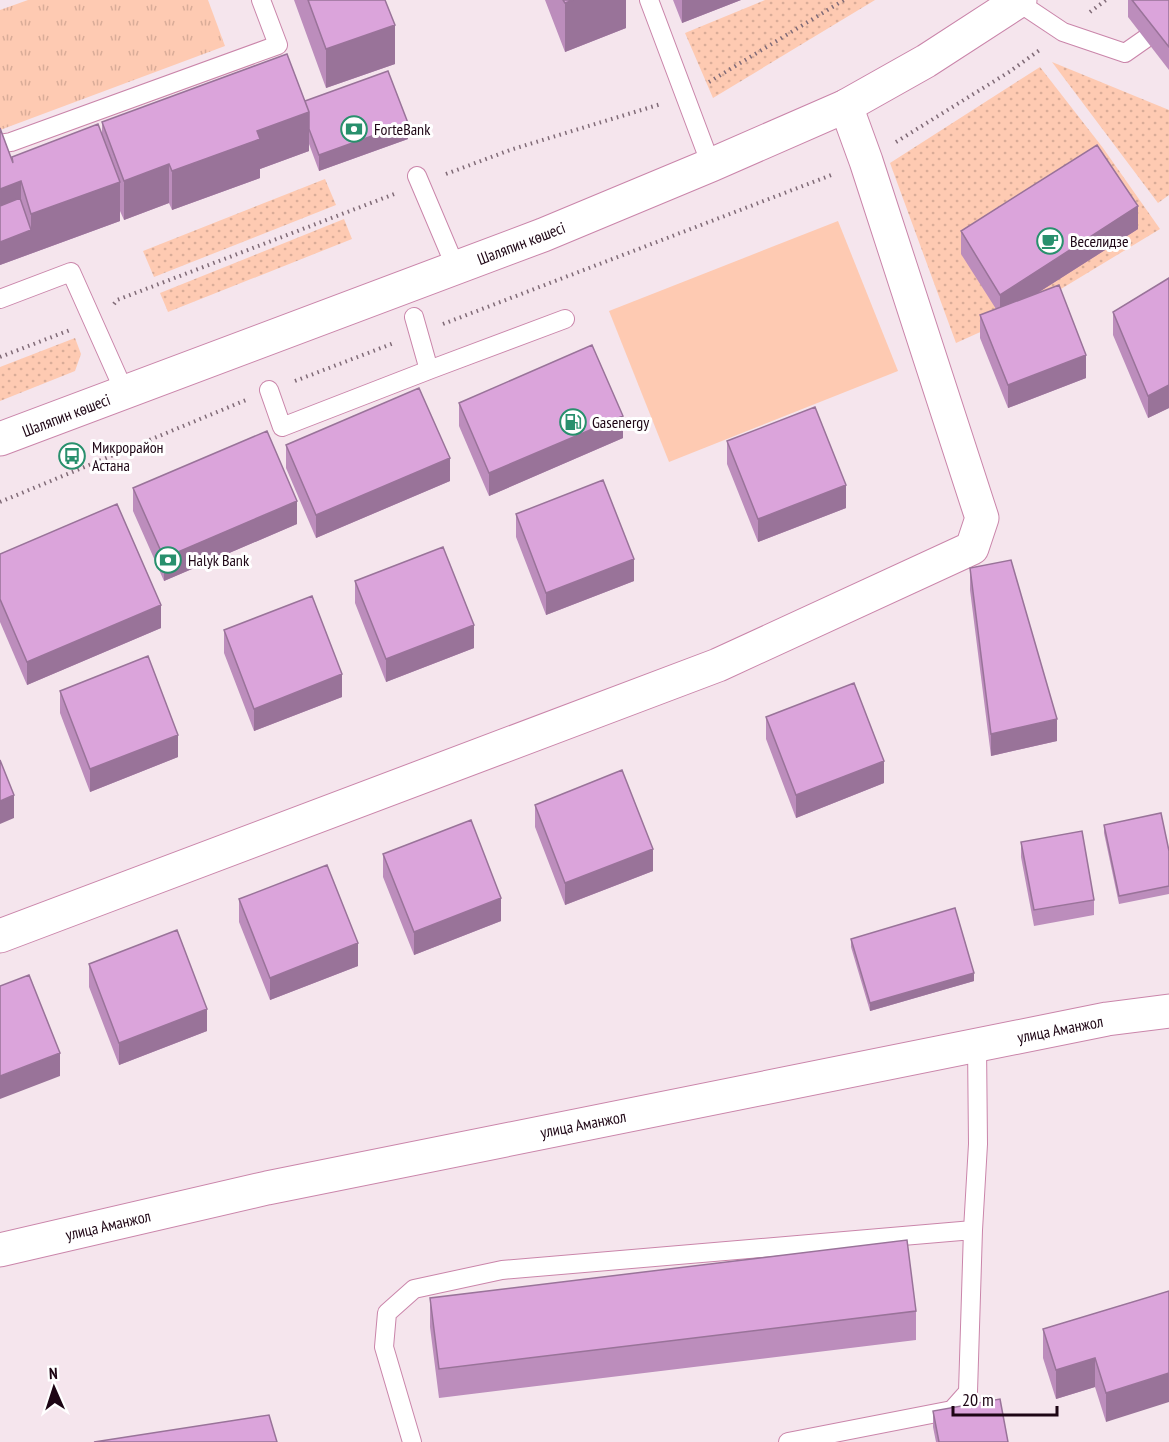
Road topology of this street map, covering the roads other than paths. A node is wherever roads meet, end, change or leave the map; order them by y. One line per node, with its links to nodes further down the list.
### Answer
1 (261, 0): 6 (lane)
2 (649, 0): 7 (lane)
3 (1019, 1): 4 (lane); 5 (street, Шаляпин көшесі)
4 (1145, 39)
5 (846, 106): 7 (street, Шаляпин көшесі); 17 (street)
6 (0, 144)
7 (711, 165): 9 (street, Шаляпин көшесі)
8 (417, 176): 9 (lane)
9 (456, 268): 15 (street, Шаляпин көшесі)
10 (0, 299): 15 (lane)
11 (414, 317): 13 (lane)
12 (565, 319): 13 (lane)
13 (429, 370): 14 (lane)
14 (269, 390)
15 (125, 393): 16 (street, Шаляпин көшесі)
16 (0, 440)
17 (0, 936)
18 (1169, 1011): 19 (street, улица Аманжол)
19 (977, 1045): 20 (lane); 21 (street, улица Аманжол)
20 (972, 1230): 22 (lane); 23 (lane)
21 (0, 1250)
22 (412, 1442)
23 (788, 1442)

